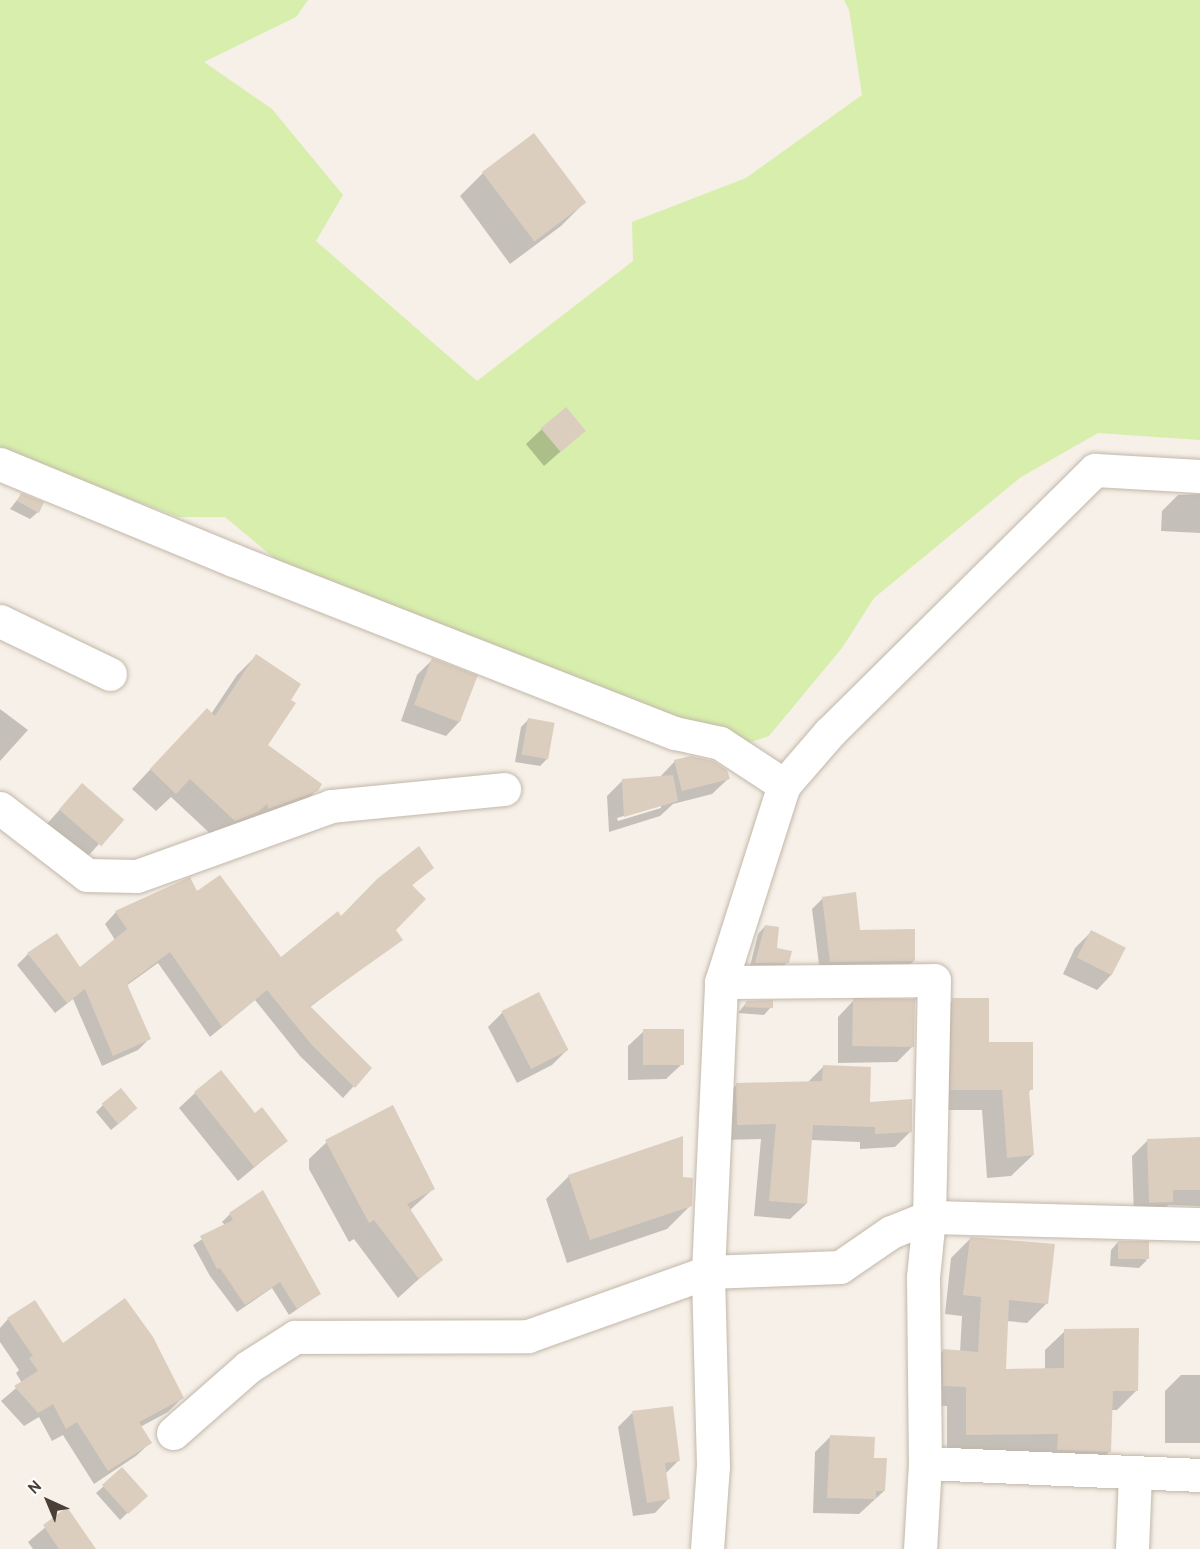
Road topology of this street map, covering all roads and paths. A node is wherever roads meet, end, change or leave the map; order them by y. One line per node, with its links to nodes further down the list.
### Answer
1 (0, 464): 5 (street)
2 (1200, 476): 5 (street)
3 (0, 621): 4 (street)
4 (110, 674)
5 (784, 785): 8 (street)
6 (504, 789): 7 (street)
7 (0, 808)
8 (721, 982): 9 (street); 11 (street)
9 (929, 1217): 10 (street); 11 (street); 13 (street)
10 (1200, 1224)
11 (708, 1272): 12 (street); 16 (street)
12 (173, 1433)
13 (925, 1463): 14 (street); 17 (street)
14 (1135, 1474): 15 (street); 18 (street)
15 (1200, 1475)
16 (706, 1549)
17 (920, 1549)
18 (1132, 1549)

